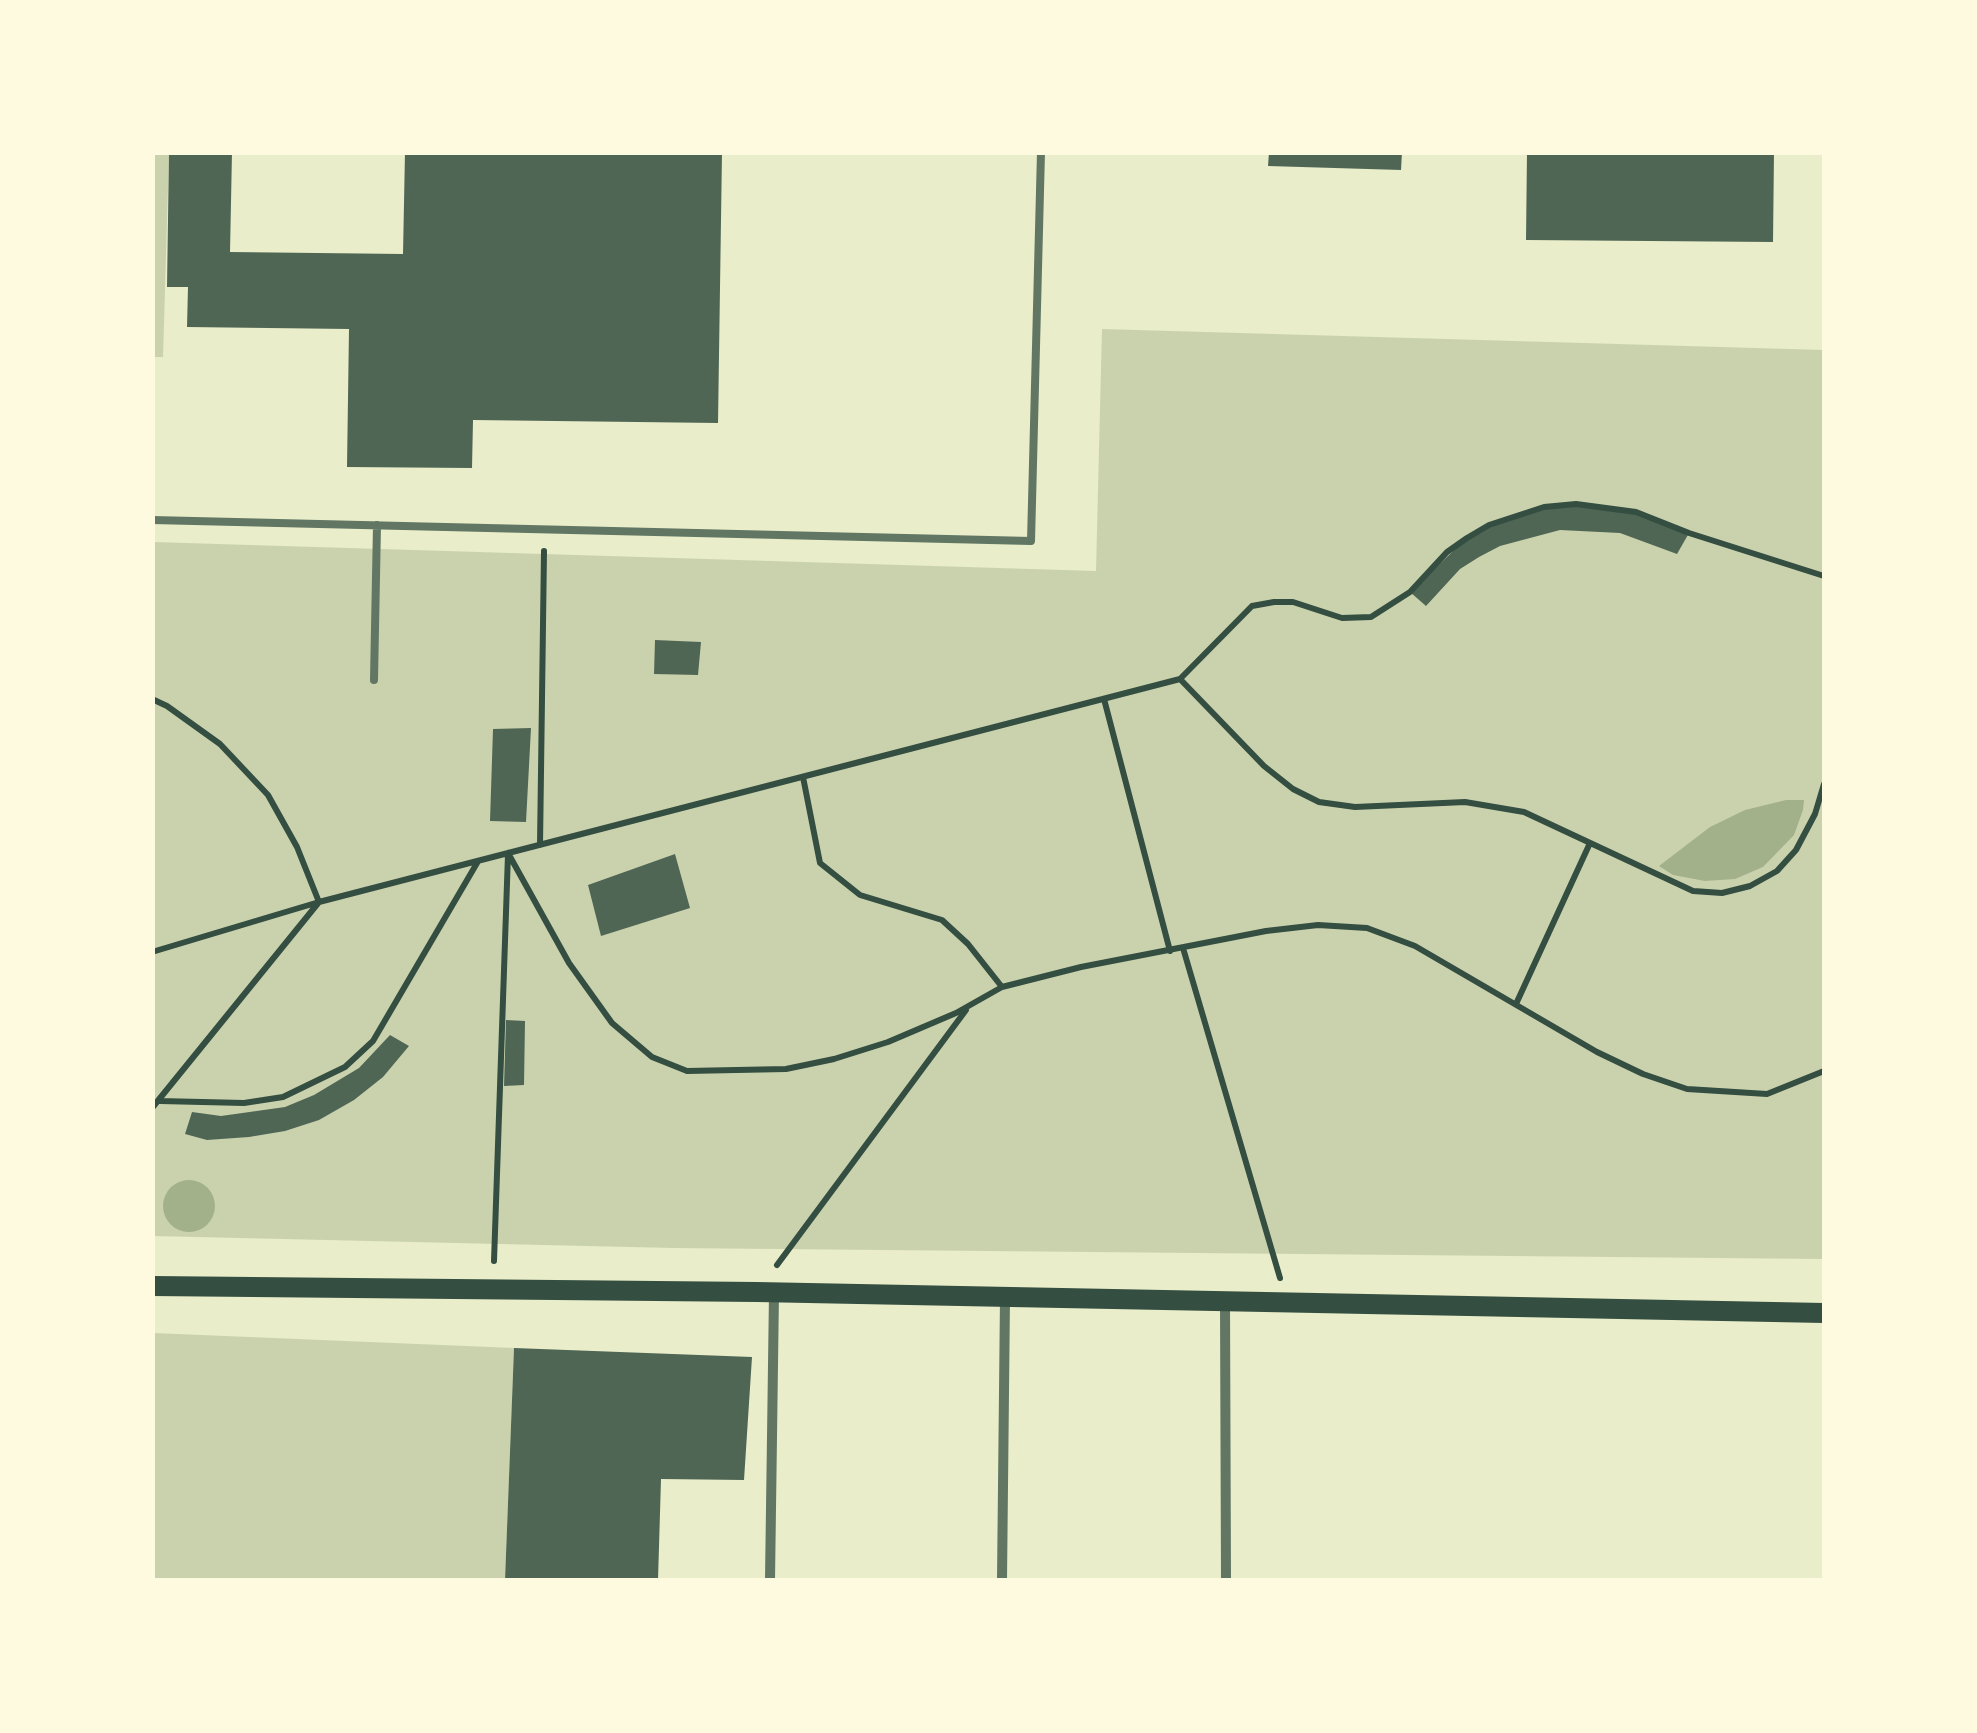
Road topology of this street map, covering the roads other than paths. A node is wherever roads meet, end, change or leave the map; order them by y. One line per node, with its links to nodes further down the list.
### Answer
1 (1041, 152): 3 (lane)
2 (152, 520): 3 (lane)
3 (377, 525): 4 (lane)
4 (374, 680)
5 (152, 1286): 6 (main road)
6 (765, 1292): 7 (main road); 10 (street)
7 (1005, 1298): 8 (main road); 11 (street)
8 (1225, 1303): 9 (main road); 12 (street)
9 (1824, 1313)
10 (770, 1580)
11 (1002, 1580)
12 (1226, 1580)

